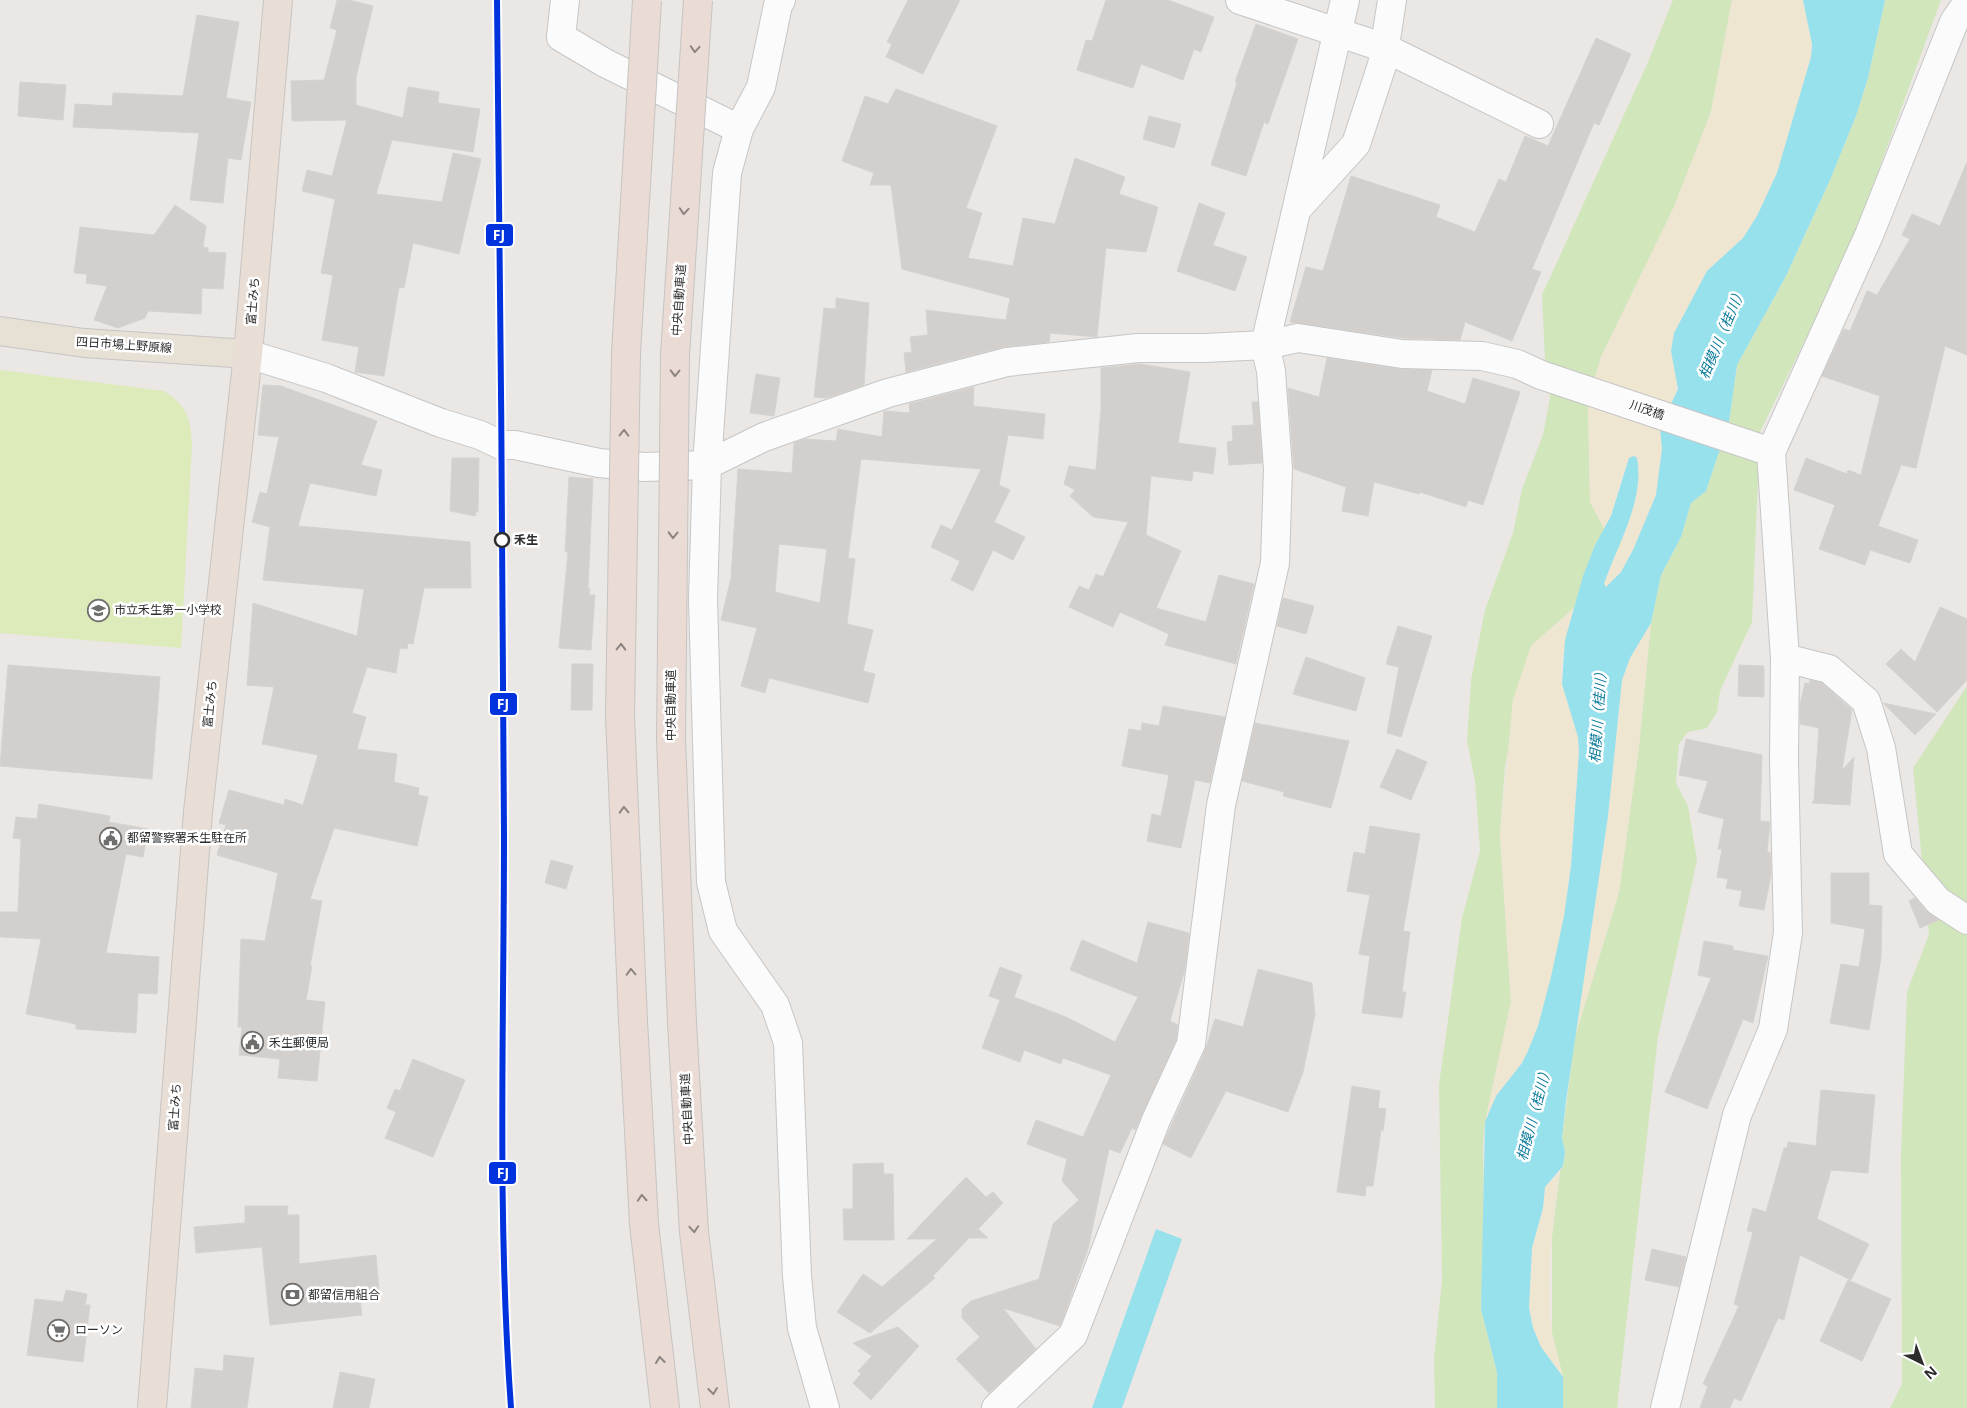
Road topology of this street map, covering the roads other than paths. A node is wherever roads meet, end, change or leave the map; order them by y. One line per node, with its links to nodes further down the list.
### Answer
1 (278, 0): 17 (highway, 富士みち)
2 (565, 0): 13 (street)
3 (647, 0): 23 (highway, one-way to 3, bridge)
4 (698, 0): 24 (highway, 中央自動車道, one-way to 24, bridge)
5 (781, 0): 13 (street)
6 (1240, 0): 10 (street)
7 (1345, 0): 10 (street)
8 (1392, 0): 11 (street)
9 (1967, 3): 18 (street)
10 (1338, 31): 11 (street); 14 (street)
11 (1385, 48): 12 (street); 14 (street)
12 (1539, 124)
13 (739, 129): 19 (street)
14 (1297, 209): 16 (street)
15 (0, 331): 17 (main road, 四日市場上野原線)
16 (1265, 345): 18 (street, 川茂橋); 19 (street, 川茂橋); 26 (street)
17 (248, 354): 19 (street); 22 (highway, 富士みち)
18 (1762, 449): 20 (street)
19 (707, 465): 25 (street)
20 (1785, 658): 21 (street); 27 (street)
21 (1967, 920)
22 (152, 1408)
23 (666, 1408)
24 (715, 1408)
25 (825, 1408)
26 (996, 1408)
27 (1664, 1408)

